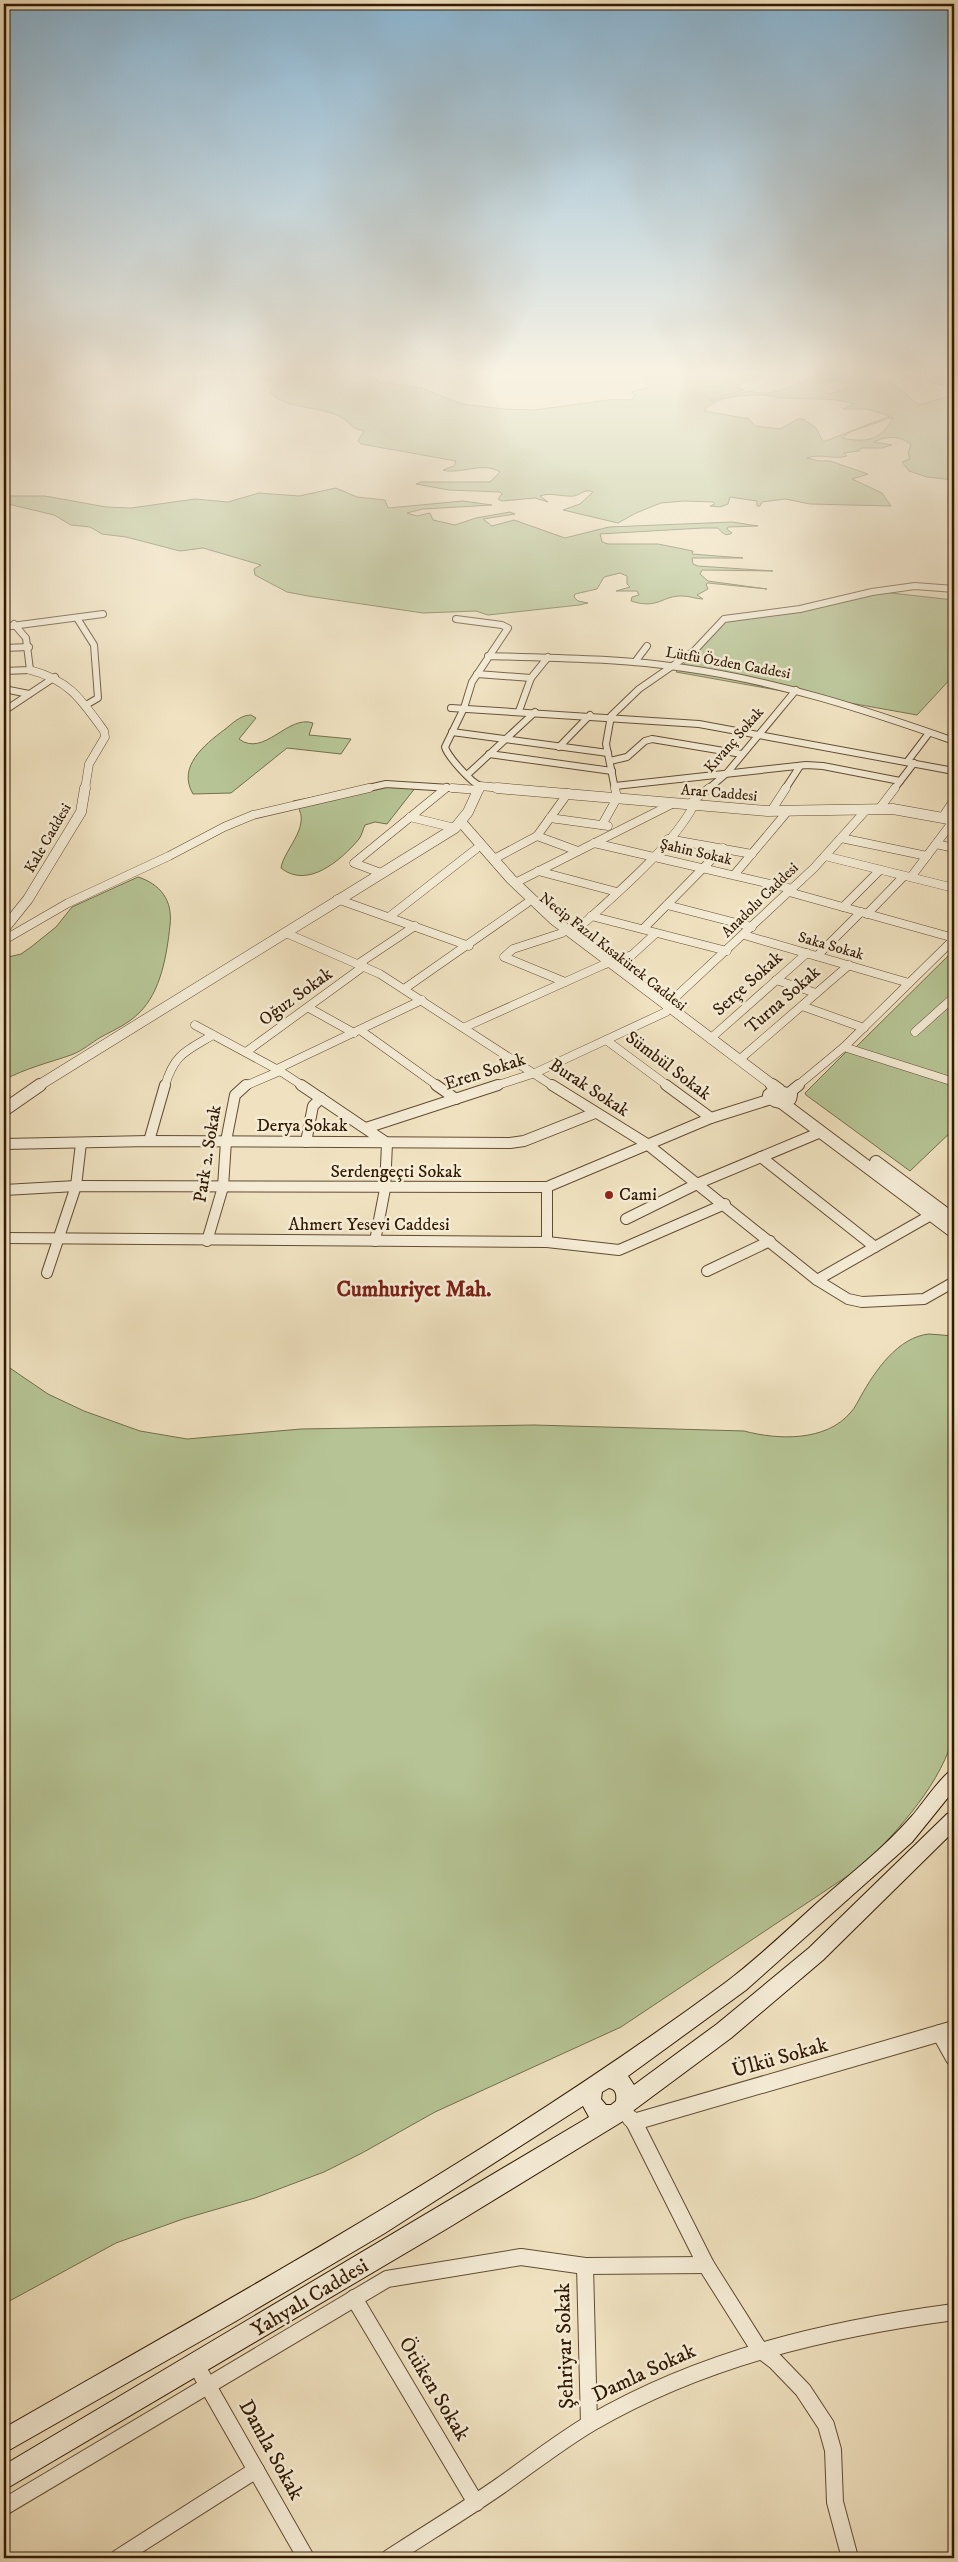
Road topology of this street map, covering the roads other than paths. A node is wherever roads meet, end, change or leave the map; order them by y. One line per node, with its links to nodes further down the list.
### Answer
1 (954, 589): 14 (street)
2 (103, 614): 3 (street)
3 (77, 618): 7 (street); 23 (street)
4 (456, 619): 11 (street)
5 (4, 620): 7 (street)
6 (4, 626): 7 (street)
7 (18, 626): 9 (street)
8 (647, 646): 13 (street)
9 (29, 647): 10 (street); 15 (street)
10 (4, 648)
11 (488, 656): 12 (street, Lütfü Özden Caddesi); 17 (street)
12 (548, 657): 13 (street, Lütfü Özden Caddesi); 19 (street)
13 (635, 662): 14 (street, Lütfü Özden Caddesi)
14 (675, 666): 21 (street, Lütfü Özden Caddesi); 30 (street)
15 (30, 670): 16 (street, Kale Caddesi); 18 (street, Kale Caddesi)
16 (4, 671)
17 (477, 674): 19 (street); 25 (street)
18 (55, 677): 22 (street); 23 (street, Kale Caddesi)
19 (531, 678): 27 (street)
20 (4, 688): 22 (street)
21 (796, 690): 32 (street, Lütfü Özden Caddesi); 33 (street, Kıvanç Sokak)
22 (29, 694): 26 (street)
23 (86, 705): 100 (street, Kale Caddesi)
24 (451, 708): 25 (street)
25 (464, 708): 27 (street); 31 (street)
26 (4, 711)
27 (519, 711): 28 (street)
28 (535, 712): 29 (street); 34 (street)
29 (590, 715): 30 (street); 36 (street)
30 (611, 716): 33 (street); 37 (street)
31 (452, 732): 34 (street); 45 (street)
32 (929, 733): 35 (street, Lütfü Özden Caddesi); 41 (street)
33 (757, 734): 39 (street, Kıvanç Sokak); 41 (street)
34 (507, 740): 36 (street); 38 (street)
35 (954, 741)
36 (559, 747): 37 (street)
37 (608, 753): 40 (street)
38 (489, 754): 44 (street); 45 (street)
39 (742, 754): 40 (street); 46 (street, Kıvanç Sokak)
40 (610, 761): 44 (street)
41 (911, 762): 43 (street); 47 (street)
42 (800, 766): 46 (street); 47 (street); 58 (street)
43 (954, 771)
44 (612, 772): 48 (street)
45 (467, 774): 50 (street)
46 (726, 774): 48 (street); 55 (street, Kıvanç Sokak)
47 (900, 781): 57 (street)
48 (615, 786): 52 (street)
49 (447, 787): 50 (street); 60 (street); 107 (street)
50 (480, 788): 51 (street, Arar Caddesi); 64 (street)
51 (568, 793): 52 (street, Arar Caddesi); 61 (street)
52 (617, 798): 54 (street, Arar Caddesi); 65 (street)
53 (954, 800): 62 (street)
54 (674, 803): 55 (street, Arar Caddesi); 66 (street)
55 (691, 805): 58 (street, Arar Caddesi); 69 (street, Kıvanç Sokak)
56 (867, 809): 57 (street, Arar Caddesi); 59 (street, Arar Caddesi); 68 (street, Anadolu Caddesi)
57 (879, 809): 62 (street, Arar Caddesi)
58 (771, 811): 59 (street, Arar Caddesi)
59 (787, 812): 76 (street)
60 (410, 817): 64 (street); 84 (street)
61 (550, 818): 65 (street); 67 (street)
62 (942, 818): 63 (street, Arar Caddesi)
63 (954, 820): 71 (street)
64 (458, 825): 74 (street, Necip Fazıl Kısakürek Caddesi); 80 (street, Necip Fazıl Kısakürek Caddesi); 84 (street)
65 (602, 825): 66 (street)
66 (624, 828): 70 (street)
67 (537, 836): 75 (street); 80 (street)
68 (841, 838): 78 (street, Anadolu Caddesi); 79 (street)
69 (668, 839): 72 (street); 77 (street, Kıvanç Sokak)
70 (594, 843): 75 (street); 77 (street, Şahin Sokak)
71 (936, 844): 73 (street); 79 (street)
72 (723, 848): 76 (street); 81 (street)
73 (954, 848)
74 (476, 849): 92 (street, Necip Fazıl Kısakürek Caddesi); 97 (street)
75 (578, 851): 83 (street)
76 (752, 854): 85 (street)
77 (652, 856): 81 (street, Şahin Sokak); 90 (street, Kıvanç Sokak)
78 (825, 856): 82 (street); 89 (street, Anadolu Caddesi)
79 (927, 856): 86 (street)
80 (494, 859): 87 (street, Necip Fazıl Kısakürek Caddesi)
81 (704, 868): 85 (street, Şahin Sokak); 93 (street)
82 (880, 870): 86 (street); 94 (street)
83 (538, 871): 87 (street); 90 (street)
84 (381, 873): 91 (street)
85 (734, 875): 89 (street, Şahin Sokak)
86 (907, 877): 88 (street); 95 (street)
87 (515, 883): 103 (street, Necip Fazıl Kısakürek Caddesi)
88 (954, 888)
89 (791, 890): 94 (street, Şahin Sokak); 99 (street, Anadolu Caddesi)
90 (617, 892): 96 (street, Kıvanç Sokak)
91 (337, 899): 97 (street); 102 (street)
92 (527, 903): 103 (street, Necip Fazıl Kısakürek Caddesi); 108 (street)
93 (667, 905): 99 (street); 101 (street)
94 (843, 907): 95 (street, Şahin Sokak)
95 (864, 913): 106 (street, Şahin Sokak); 111 (street)
96 (591, 916): 101 (street); 103 (street, Kıvanç Sokak)
97 (389, 917): 98 (street)
98 (414, 926): 108 (street); 113 (street, Oğuz Sokak)
99 (752, 927): 105 (street, Anadolu Caddesi)
100 (4, 928)
101 (643, 929): 104 (street)
102 (286, 933): 113 (street, Burak Sokak); 142 (street)
103 (567, 933): 112 (street, Necip Fazıl Kısakürek Caddesi); 116 (street)
104 (656, 933): 109 (street); 112 (street)
105 (744, 935): 109 (street, Anadolu Caddesi); 110 (street, Saka Sokak)
106 (954, 939): 117 (street)
107 (4, 940)
108 (469, 946): 118 (street)
109 (727, 951): 124 (street, Anadolu Caddesi)
110 (807, 953): 111 (street, Saka Sokak); 115 (street, Serçe Sokak)
111 (817, 956): 114 (street, Saka Sokak)
112 (606, 964): 116 (street); 124 (street, Necip Fazıl Kısakürek Caddesi)
113 (361, 965): 118 (street, Burak Sokak); 123 (street, Oğuz Sokak)
114 (849, 965): 117 (street, Saka Sokak); 119 (street, Turna Sokak)
115 (776, 980): 119 (street); 131 (street, Serçe Sokak)
116 (565, 982): 126 (street)
117 (910, 983): 127 (street)
118 (404, 989): 121 (street, Burak Sokak)
119 (816, 993): 122 (street, Turna Sokak)
120 (954, 997): 129 (street)
121 (422, 1000): 126 (street, Burak Sokak); 128 (street, Park 2. Sokak)
122 (802, 1006): 127 (street); 135 (street, Turna Sokak)
123 (309, 1008): 128 (street); 134 (street, Oğuz Sokak)
124 (666, 1009): 131 (street, Necip Fazıl Kısakürek Caddesi); 132 (street, Eren Sokak); 139 (street, Necip Fazıl Kısakürek Caddesi)
125 (195, 1025): 130 (street)
126 (464, 1027): 137 (street, Burak Sokak)
127 (864, 1028): 133 (street)
128 (357, 1031): 136 (street, Park 2. Sokak); 141 (street)
129 (915, 1032)
130 (213, 1034): 134 (street); 147 (street)
131 (710, 1039): 135 (street, Necip Fazıl Kısakürek Caddesi)
132 (606, 1040): 137 (street, Eren Sokak); 144 (street, Sümbül Sokak)
133 (844, 1047): 138 (street); 139 (street)
134 (246, 1052): 136 (street)
135 (738, 1060): 139 (street, Necip Fazıl Kısakürek Caddesi)
136 (279, 1070): 140 (street); 148 (street, Park 2. Sokak)
137 (535, 1072): 141 (street, Eren Sokak); 143 (street, Burak Sokak)
138 (954, 1082)
139 (780, 1096): 144 (street, Serdengeçti Sokak); 146 (street, Necip Fazıl Kısakürek Caddesi); 164 (street, Necip Fazıl Kısakürek Caddesi)
140 (321, 1098): 145 (street); 150 (street)
141 (456, 1099): 145 (street, Eren Sokak)
142 (4, 1110)
143 (595, 1113): 151 (street, Derya Sokak); 153 (street, Burak Sokak)
144 (711, 1118): 153 (street, Serdengeçti Sokak)
145 (366, 1128): 151 (street)
146 (821, 1132): 154 (street); 162 (street, Necip Fazıl Kısakürek Caddesi)
147 (149, 1141): 148 (street, Derya Sokak); 149 (street, Derya Sokak)
148 (226, 1141): 150 (street, Derya Sokak); 157 (street, Park 2. Sokak)
149 (81, 1142): 152 (street, Derya Sokak); 156 (street)
150 (306, 1142): 151 (street, Derya Sokak)
151 (387, 1142): 159 (street)
152 (4, 1144)
153 (647, 1144): 155 (street, Burak Sokak); 158 (street, Serdengeçti Sokak)
154 (761, 1157): 155 (street); 172 (street)
155 (699, 1183): 161 (street, Burak Sokak); 163 (street)
156 (76, 1186): 157 (street, Serdengeçti Sokak); 160 (street, Serdengeçti Sokak); 167 (street)
157 (223, 1187): 159 (street, Serdengeçti Sokak); 168 (street, Park 2. Sokak)
158 (547, 1187): 159 (street, Serdengeçti Sokak); 171 (street)
159 (385, 1188): 169 (street)
160 (4, 1190)
161 (725, 1204): 170 (street, Burak Sokak); 171 (street, Ahmert Yesevi Caddesi)
162 (931, 1215): 165 (street, Necip Fazıl Kısakürek Caddesi); 172 (street)
163 (626, 1219)
164 (954, 1220)
165 (954, 1232)
166 (4, 1238): 167 (street, Ahmert Yesevi Caddesi)
167 (57, 1239): 168 (street, Ahmert Yesevi Caddesi); 174 (street)
168 (207, 1241): 169 (street, Ahmert Yesevi Caddesi)
169 (375, 1241): 171 (street, Ahmert Yesevi Caddesi)
170 (770, 1241): 173 (street); 175 (street, Burak Sokak)
171 (547, 1242)
172 (875, 1247): 175 (street)
173 (707, 1271)
174 (47, 1272)
175 (817, 1280): 176 (street, Burak Sokak)
176 (954, 1282)
177 (954, 1776): 181 (main road, Yahyalı Caddesi)
178 (954, 1819): 182 (main road, Yahyalı Caddesi)
179 (947, 2031): 180 (street); 182 (street, Ülkü Sokak)
180 (954, 2058)
181 (599, 2083): 182 (main road); 182 (main road); 191 (main road, Yahyalı Caddesi)
182 (624, 2112): 183 (street); 188 (main road, Yahyalı Caddesi)
183 (706, 2264): 184 (street); 187 (street)
184 (585, 2266): 185 (street); 190 (street, Şehriyar Sokak)
185 (354, 2298): 189 (street); 194 (street, Ötüken Sokak)
186 (954, 2312): 187 (street, Damla Sokak)
187 (759, 2349): 190 (street, Damla Sokak); 199 (street)
188 (196, 2365): 189 (street, Damla Sokak); 193 (main road, Yahyalı Caddesi)
189 (208, 2385): 192 (street, Damla Sokak); 195 (street)
190 (589, 2424): 194 (street, Damla Sokak)
191 (4, 2441)
192 (256, 2470): 196 (street); 197 (street, Damla Sokak)
193 (4, 2478)
194 (476, 2503): 198 (street, Damla Sokak)
195 (4, 2507)
196 (118, 2558)
197 (306, 2558)
198 (389, 2558)
199 (850, 2558)

